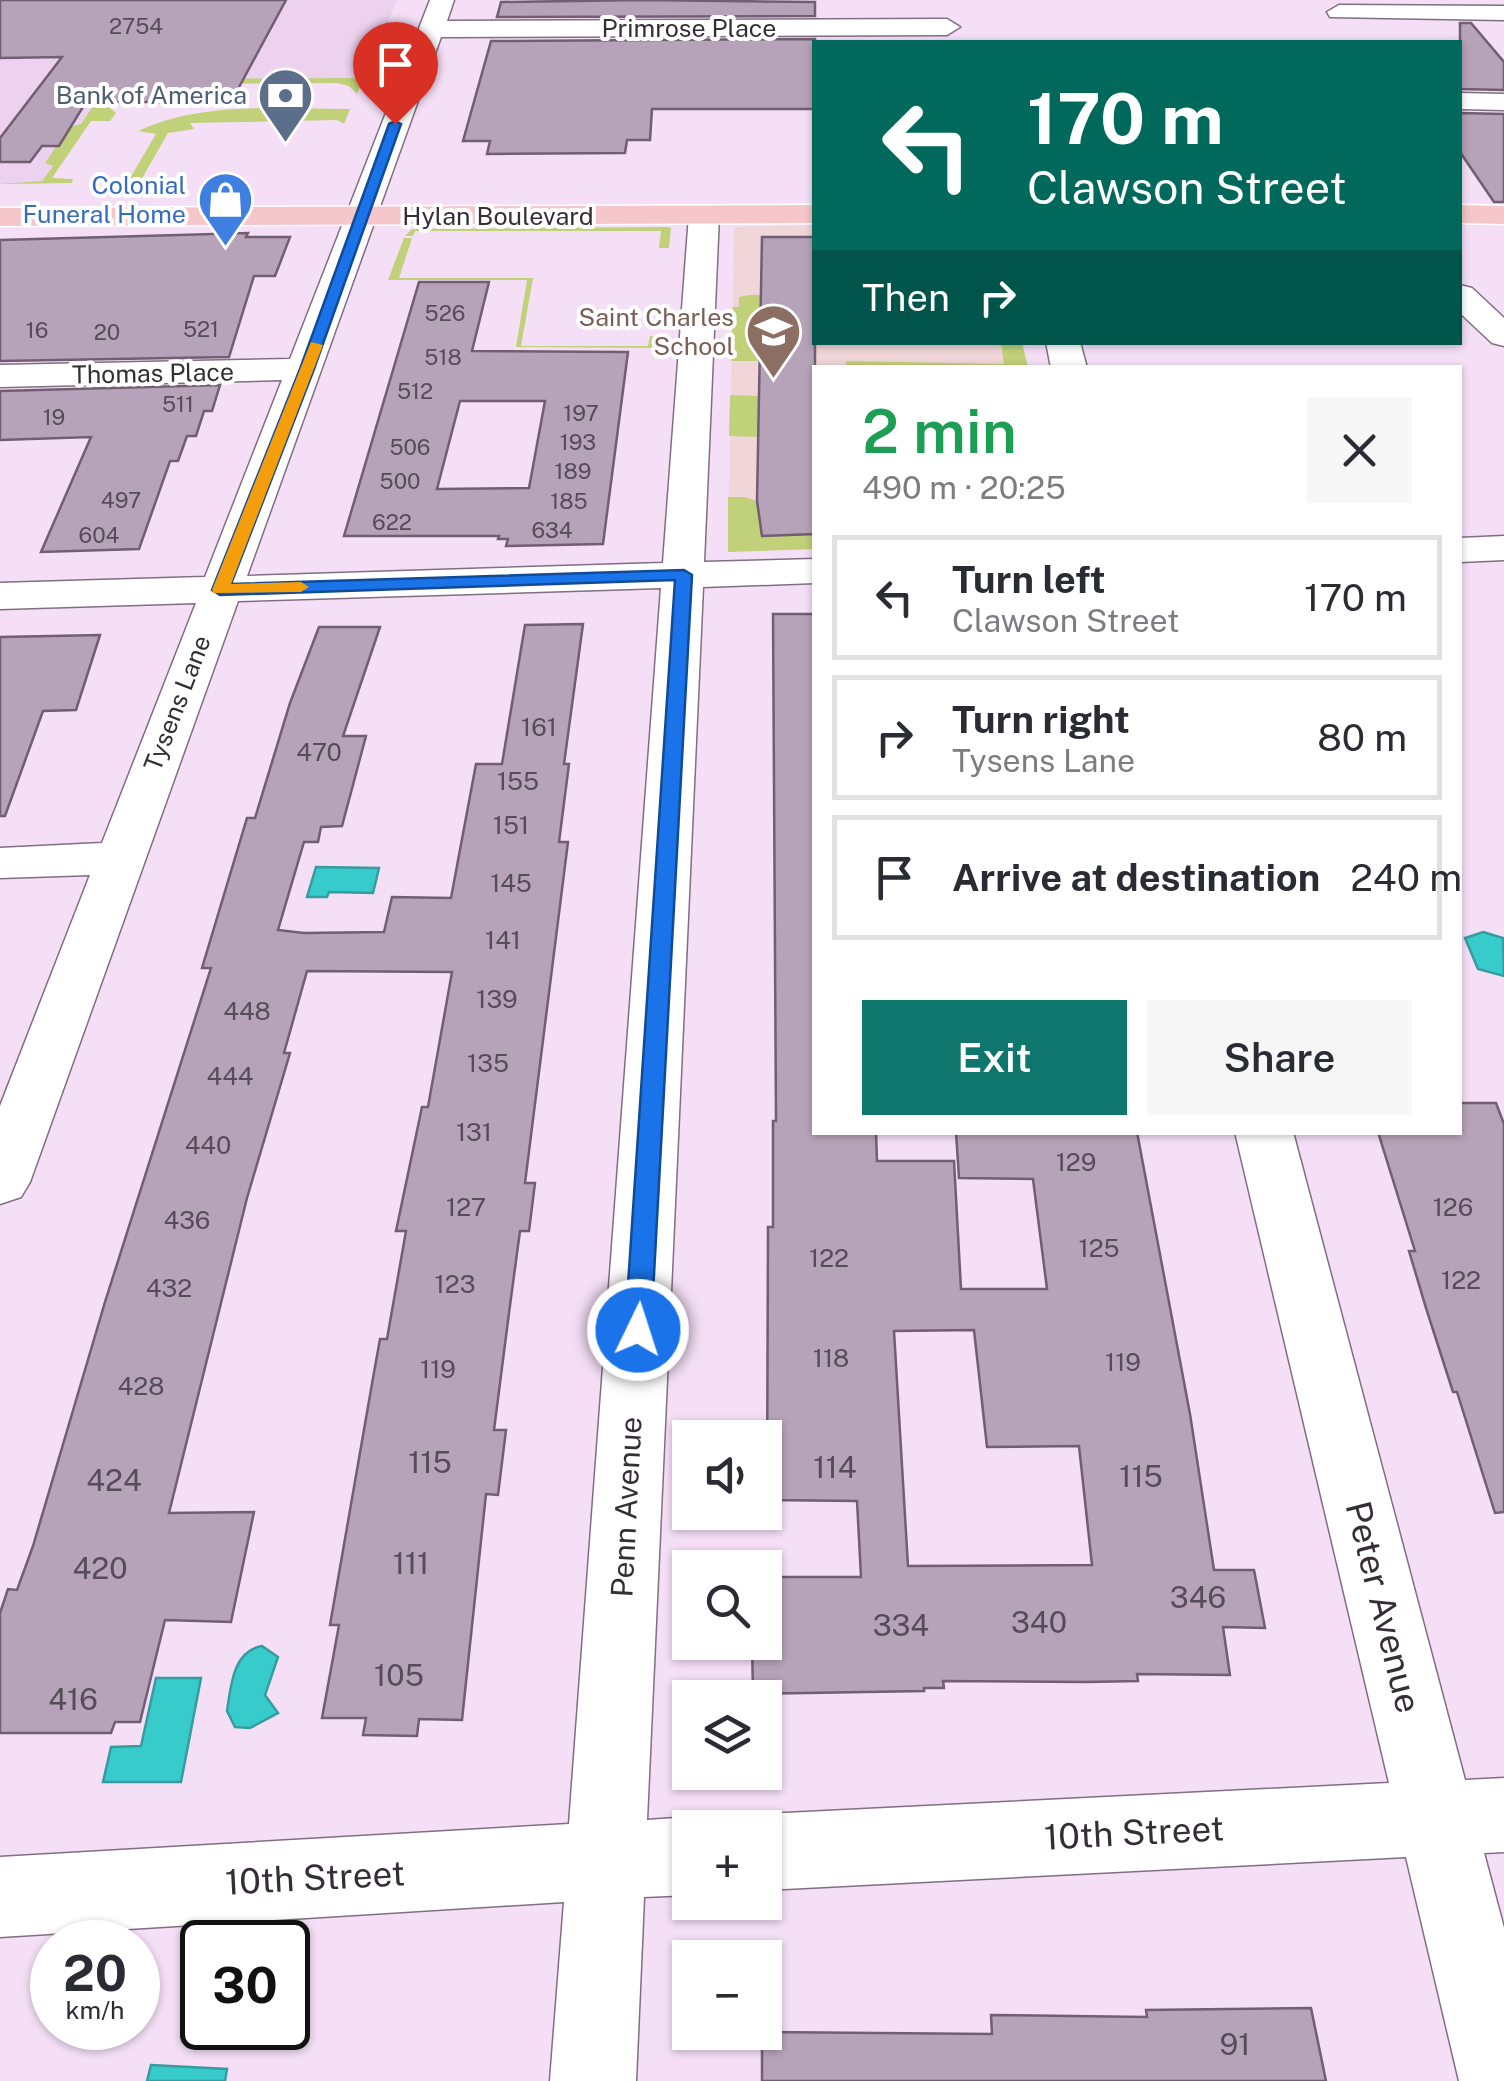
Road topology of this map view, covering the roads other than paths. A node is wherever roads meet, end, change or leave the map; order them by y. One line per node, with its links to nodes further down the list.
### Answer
1 (442, 0): 7 (street, Tysens Lane)
2 (941, 0): 6 (street)
3 (1316, 0): 4 (street)
4 (1340, 12): 5 (street); 9 (street)
5 (1504, 13)
6 (947, 28): 7 (street, Primrose Place); 8 (street, Primrose Place)
7 (430, 30): 16 (street, Tysens Lane)
8 (976, 36)
9 (1353, 37)
10 (1462, 101): 11 (street)
11 (1504, 102)
12 (812, 196): 16 (main road, Hylan Boulevard)
13 (1462, 197): 15 (main road)
14 (0, 198): 16 (main road, Hylan Boulevard)
15 (1504, 198)
16 (366, 206): 19 (main road, Hylan Boulevard); 21 (main road, Hylan Boulevard); 24 (street, Tysens Lane)
17 (812, 214): 19 (main road, Hylan Boulevard)
18 (1462, 214): 20 (main road)
19 (704, 215): 29 (street, Penn Avenue)
20 (1504, 215)
21 (0, 217)
22 (1462, 297): 23 (street)
23 (1504, 336)
24 (307, 369): 25 (street, Thomas Place); 30 (street, Tysens Lane)
25 (0, 376)
26 (1504, 548): 27 (street)
27 (1462, 550)
28 (812, 571): 29 (street)
29 (684, 575): 30 (street); 39 (street, Penn Avenue)
30 (220, 590): 31 (street); 32 (street, Tysens Lane)
31 (0, 596)
32 (118, 858): 33 (street); 35 (street, Tysens Lane)
33 (0, 863)
34 (1265, 1135): 36 (street, Peter Avenue)
35 (0, 1182)
36 (1470, 1816): 37 (street, 10th Street); 42 (street, Peter Avenue)
37 (782, 1851)
38 (672, 1857): 39 (street, 10th Street)
39 (606, 1860): 40 (street, 10th Street); 41 (street, Penn Avenue)
40 (0, 1897)
41 (593, 2081)
42 (1502, 2081)

